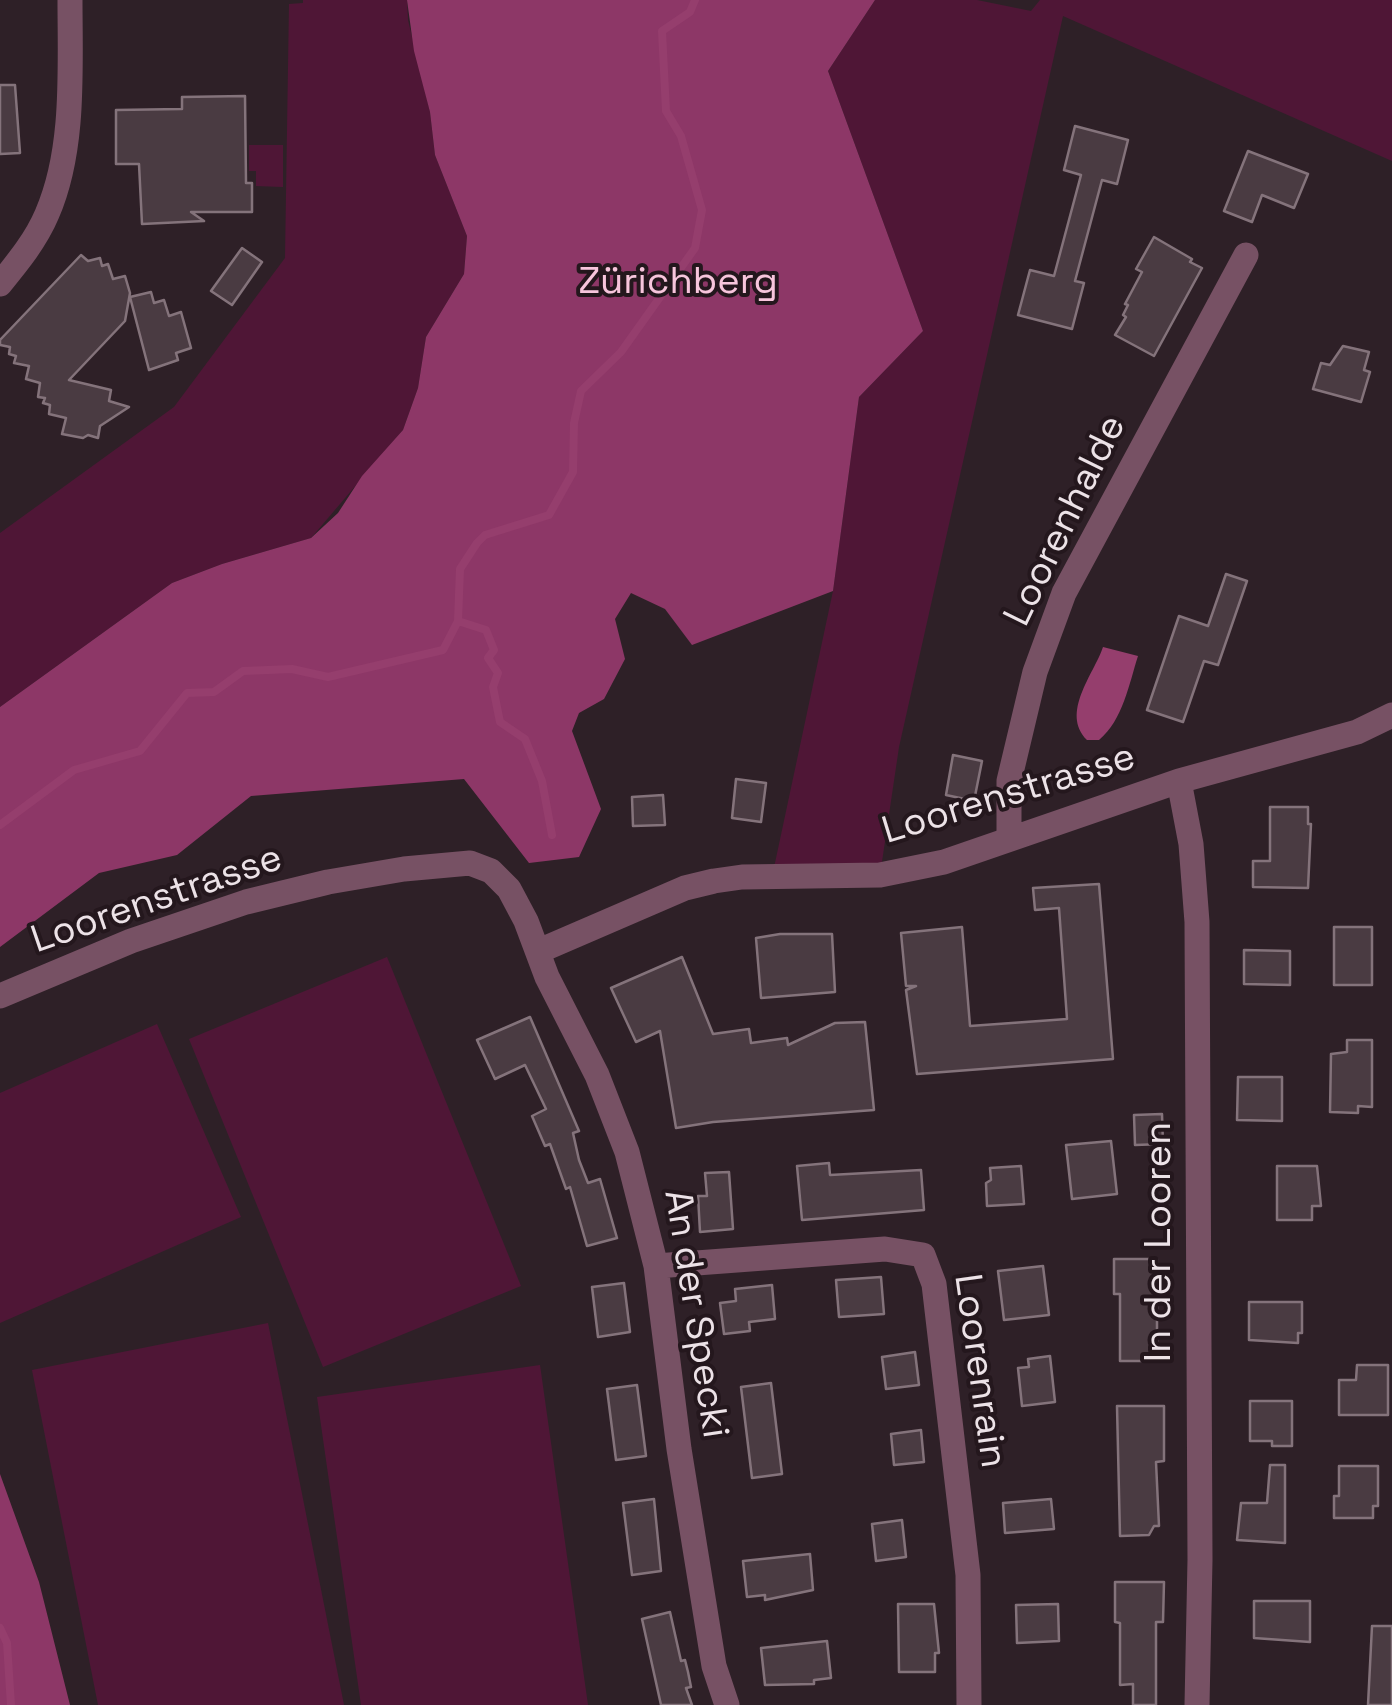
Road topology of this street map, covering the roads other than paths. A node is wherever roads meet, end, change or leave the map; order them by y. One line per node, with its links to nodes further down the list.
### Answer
1 (70, 0): 3 (street)
2 (1246, 256): 6 (street, Loorenhalde)
3 (0, 284)
4 (1392, 716): 5 (street, Loorenstrasse)
5 (1179, 780): 6 (street, Loorenstrasse); 12 (street, In der Looren)
6 (1009, 838): 7 (street, Loorenstrasse)
7 (539, 951): 8 (street, Loorenstrasse); 9 (street, An der Specki)
8 (0, 996)
9 (656, 1266): 10 (street, An der Specki); 11 (street, Loorenrain)
10 (726, 1705)
11 (970, 1705)
12 (1197, 1705)

